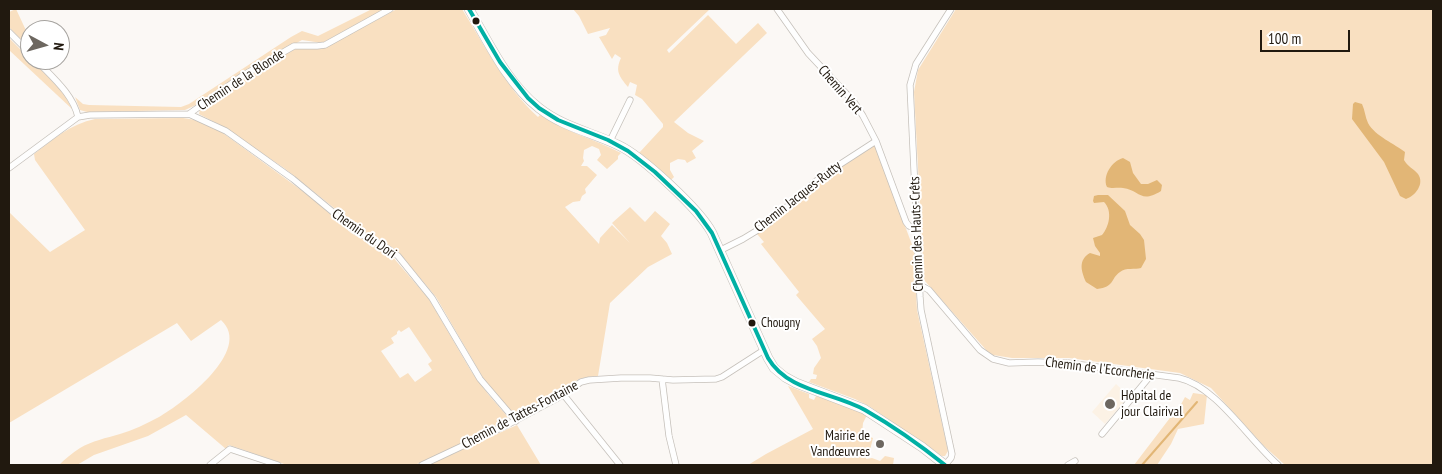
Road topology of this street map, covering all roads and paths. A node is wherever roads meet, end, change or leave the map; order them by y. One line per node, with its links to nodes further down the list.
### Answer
1 (390, 9): 9 (street, Chemin de la Blonde)
2 (469, 9): 11 (main road)
3 (777, 9): 12 (street, Chemin Vert)
4 (952, 9): 14 (street, Chemin des Hauts-Crêts)
5 (9, 32): 6 (street)
6 (20, 43)
7 (45, 70): 10 (street)
8 (630, 100): 11 (street)
9 (189, 114): 10 (street, Chemin de la Blonde); 21 (street, Chemin du Dori)
10 (78, 117): 13 (street)
11 (610, 141): 15 (main road)
12 (876, 141): 14 (street, Chemin Vert); 15 (street, Chemin Jacques-Rutty)
13 (9, 168)
14 (917, 229): 16 (street, Chemin des Hauts-Crêts)
15 (719, 251): 17 (main road)
16 (920, 285): 18 (street, Chemin de l'Ecorcherie); 29 (street, Chemin des Hauts-Crêts)
17 (764, 350): 19 (street, Chemin de Tattes-Fontaine); 29 (main road)
18 (1151, 375): 22 (street); 31 (street, Chemin de l'Ecorcherie)
19 (662, 379): 20 (street, Chemin de Tattes-Fontaine); 28 (street)
20 (563, 394): 21 (street, Chemin de Tattes-Fontaine); 27 (street)
21 (516, 421): 26 (street, Chemin de Tattes-Fontaine)
22 (1102, 434)
23 (1075, 461): 30 (street)
24 (210, 465): 25 (street)
25 (278, 465)
26 (422, 465)
27 (620, 465)
28 (676, 465)
29 (945, 465)
30 (1068, 465)
31 (1278, 465)

